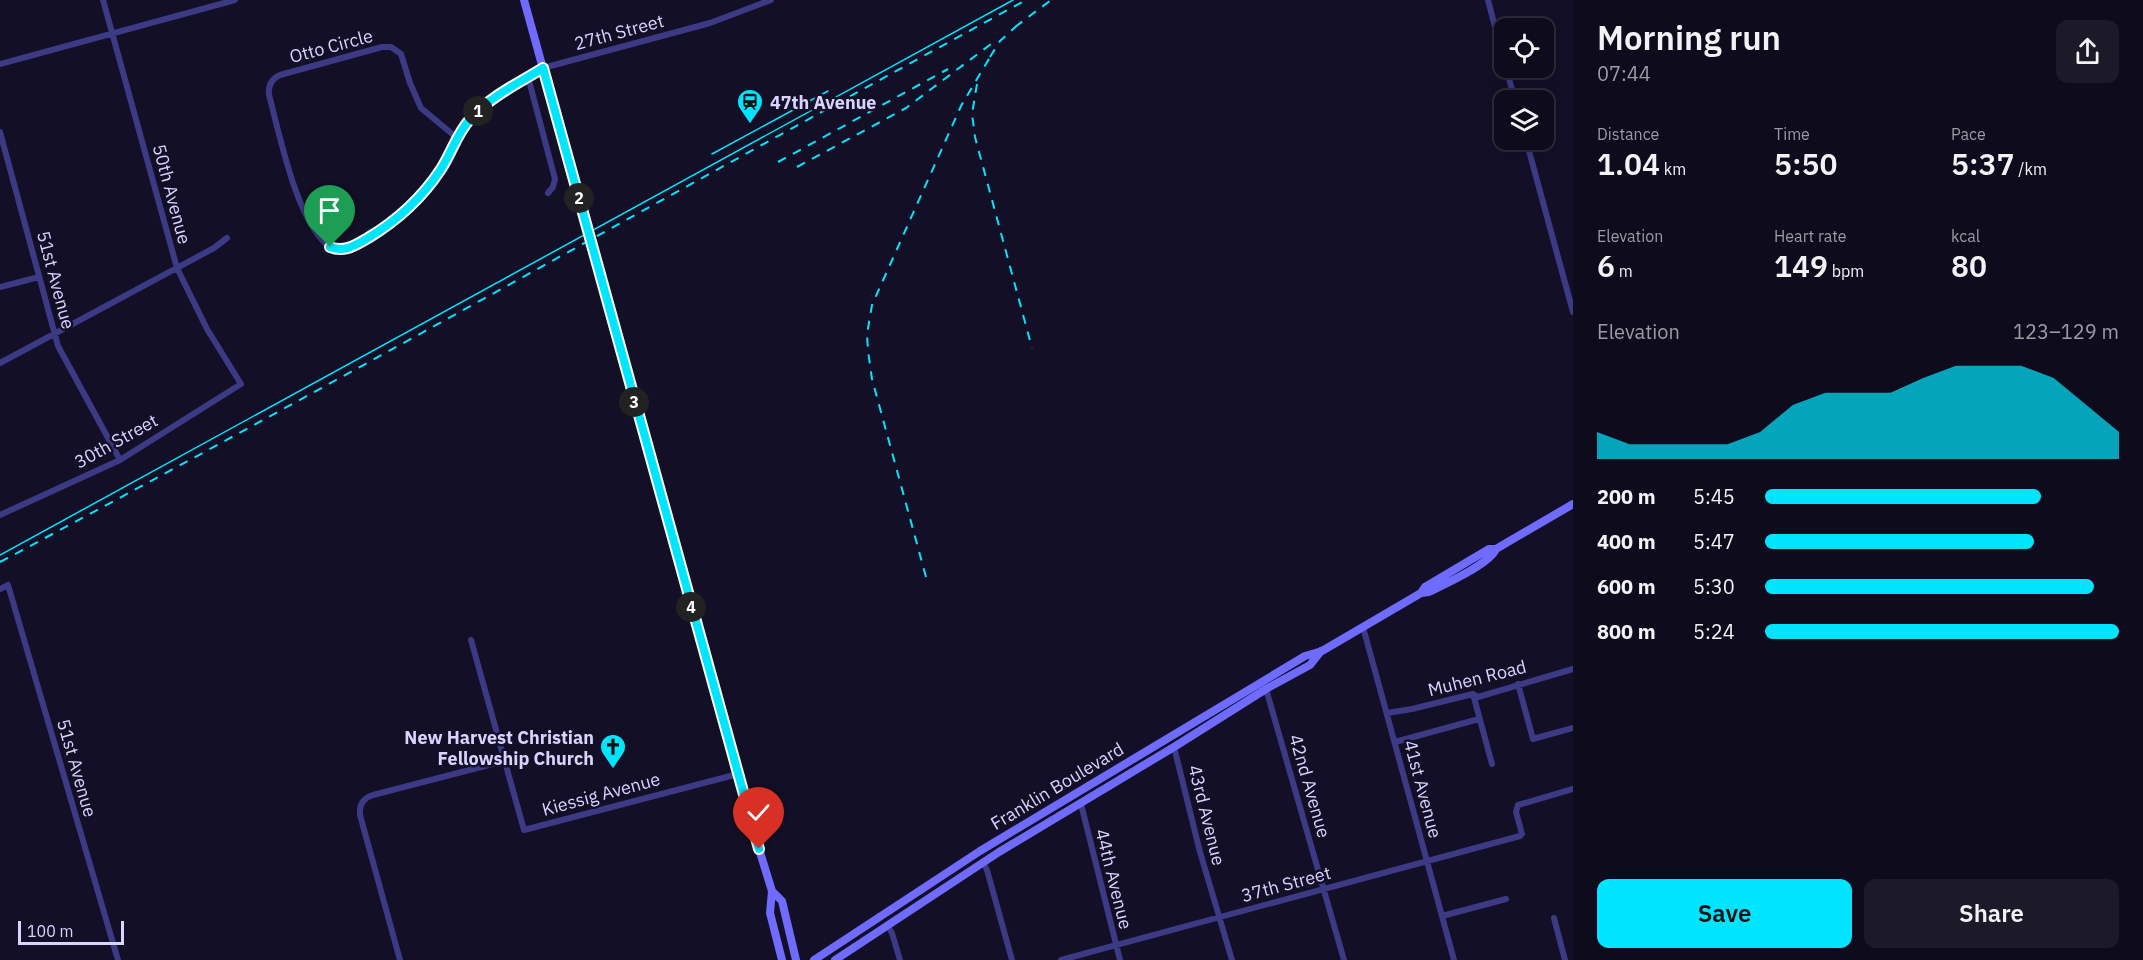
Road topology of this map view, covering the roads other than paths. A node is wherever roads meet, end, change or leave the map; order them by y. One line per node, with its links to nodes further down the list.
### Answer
1 (103, 0): 7 (street, 50th Avenue)
2 (235, 0): 7 (street)
3 (524, 0): 9 (main road)
4 (771, 0): 9 (street, 27th Street)
5 (1488, 0): 6 (street)
6 (1494, 23)
7 (112, 34): 8 (street); 16 (street, 50th Avenue)
8 (0, 64)
9 (543, 68): 10 (street, Otto Circle); 41 (main road)
10 (528, 77): 12 (street, Otto Circle); 14 (street)
11 (0, 132): 17 (street, 51st Avenue)
12 (457, 138): 12 (street, Otto Circle)
13 (1529, 150): 19 (street)
14 (548, 193)
15 (227, 238): 16 (street)
16 (177, 268): 20 (street); 22 (street, 50th Avenue)
17 (39, 277): 18 (street); 20 (street, 51st Avenue)
18 (0, 287)
19 (1573, 312)
20 (54, 334): 21 (street); 23 (street, 51st Avenue)
21 (0, 363)
22 (241, 384): 23 (street, 30th Street)
23 (120, 460): 25 (street, 30th Street)
24 (1573, 504): 27 (main road, Franklin Boulevard)
25 (0, 515)
26 (0, 589): 57 (street, 51st Avenue)
27 (1363, 627): 29 (main road, Franklin Boulevard); 34 (street, 41st Avenue)
28 (471, 640): 39 (street, Kiessig Avenue)
29 (1322, 651): 32 (main road, Franklin Boulevard); 47 (main road, Franklin Boulevard)
30 (1573, 669): 31 (street, Muhen Road)
31 (1518, 684): 33 (street, Muhen Road); 36 (street)
32 (1266, 689): 38 (main road, Franklin Boulevard); 48 (street, 42nd Avenue)
33 (1473, 694): 34 (street, Muhen Road); 35 (street)
34 (1387, 713): 37 (street, 41st Avenue)
35 (1479, 719): 37 (street); 40 (street)
36 (1573, 728)
37 (1395, 742): 45 (street, 41st Avenue)
38 (1174, 747): 43 (main road, Franklin Boulevard); 53 (street, 43rd Avenue)
39 (504, 760): 41 (street, Kiessig Avenue); 58 (street)
40 (1492, 764)
41 (738, 774): 49 (main road)
42 (1573, 789): 45 (street, 37th Street)
43 (1081, 804): 44 (main road, Franklin Boulevard); 56 (street, 44th Avenue)
44 (1021, 839): 46 (main road, Franklin Boulevard); 47 (main road)
45 (1427, 861): 48 (street, 37th Street); 52 (street, 41st Avenue)
46 (983, 862): 51 (main road, Franklin Boulevard); 64 (street)
47 (952, 870): 51 (main road); 61 (main road, Franklin Boulevard)
48 (1324, 889): 53 (street, 37th Street); 68 (street, 42nd Avenue)
49 (772, 891): 59 (main road); 60 (main road)
50 (1506, 899): 52 (street)
51 (907, 912): 55 (main road, Franklin Boulevard)
52 (1442, 916): 69 (street, 41st Avenue)
53 (1219, 917): 56 (street, 37th Street); 67 (street, 43rd Avenue)
54 (1554, 918): 70 (street)
55 (887, 925): 62 (main road, Franklin Boulevard); 63 (street)
56 (1116, 946): 65 (street, 37th Street); 66 (street, 44th Avenue)
57 (118, 960)
58 (400, 960)
59 (782, 960)
60 (796, 960)
61 (814, 960)
62 (835, 960)
63 (900, 960)
64 (1012, 960)
65 (1061, 960)
66 (1120, 960)
67 (1232, 960)
68 (1344, 960)
69 (1454, 960)
70 (1565, 960)

